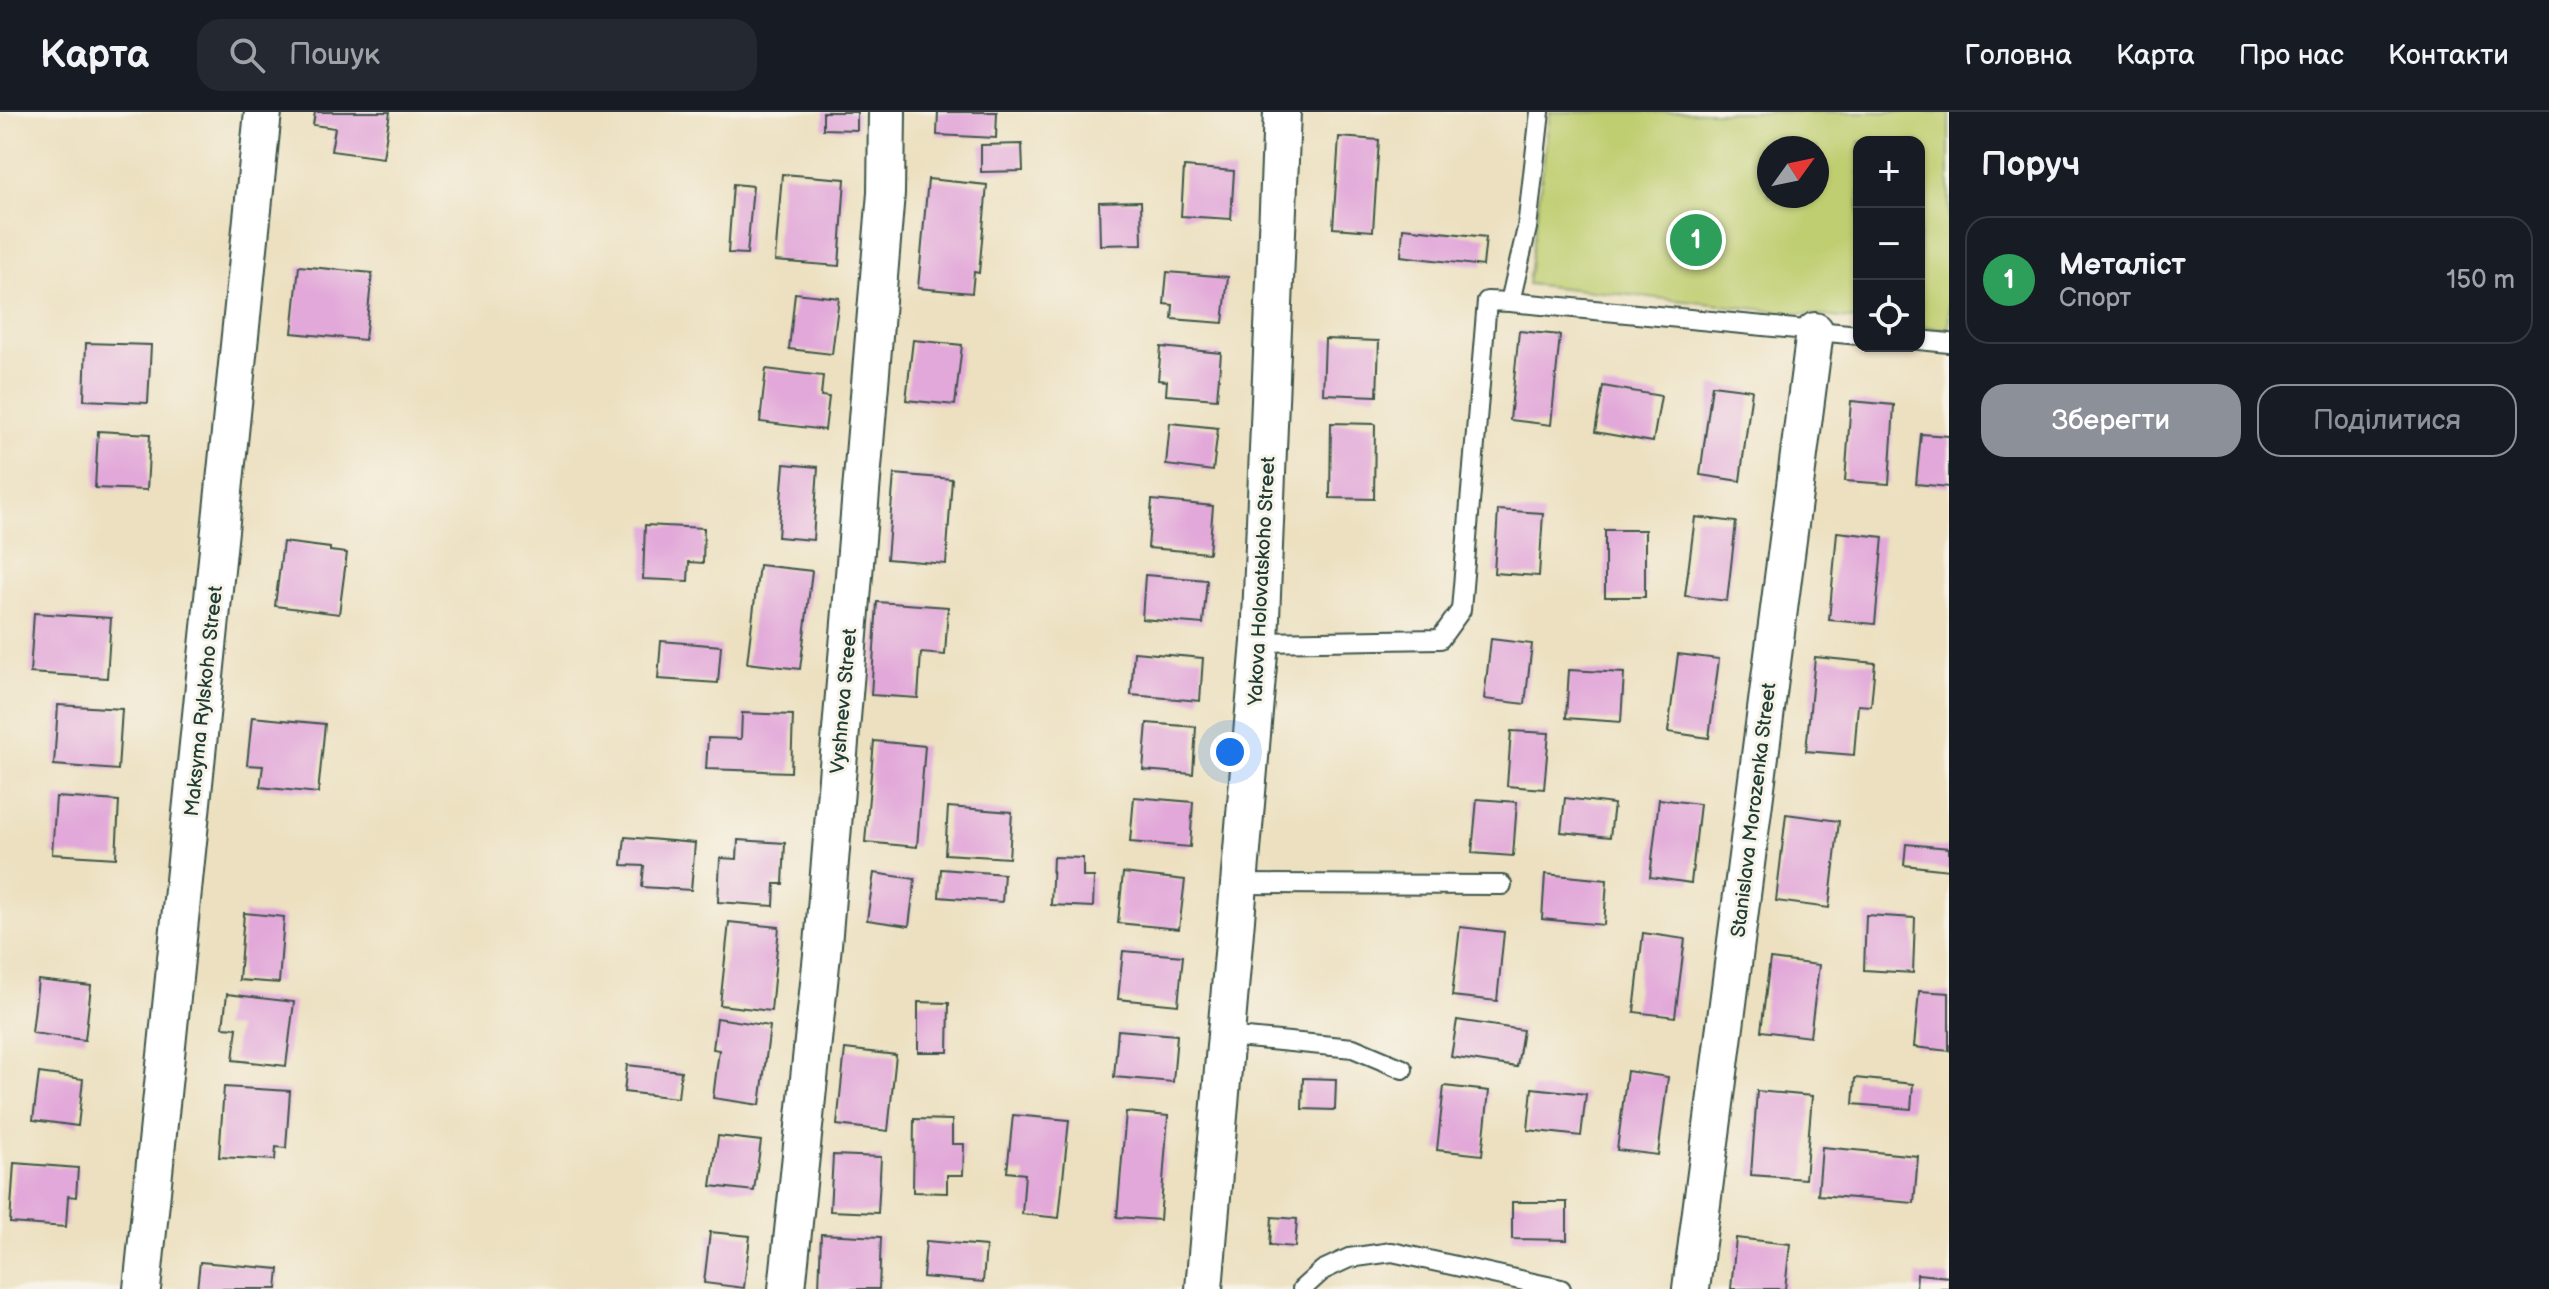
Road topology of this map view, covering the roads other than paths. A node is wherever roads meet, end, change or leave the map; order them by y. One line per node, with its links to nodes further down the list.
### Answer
1 (263, 112): 15 (street, Maksyma Rylskoho Street)
2 (887, 112): 16 (street, Vyshneva Street)
3 (1282, 112): 10 (street, Yakova Holovatskoho Street)
4 (1540, 112): 5 (lane)
5 (1510, 302): 6 (lane); 10 (lane)
6 (1815, 331): 7 (lane); 20 (street, Stanislava Morozenka Street)
7 (1853, 334)
8 (1925, 341): 9 (lane)
9 (1949, 343)
10 (1260, 642): 11 (street, Yakova Holovatskoho Street)
11 (1239, 884): 12 (lane); 13 (street, Yakova Holovatskoho Street)
12 (1502, 885)
13 (1226, 1036): 14 (lane); 17 (street, Yakova Holovatskoho Street)
14 (1403, 1069)
15 (142, 1289)
16 (787, 1289)
17 (1204, 1289)
18 (1302, 1289): 19 (lane)
19 (1561, 1289)
20 (1691, 1289)

